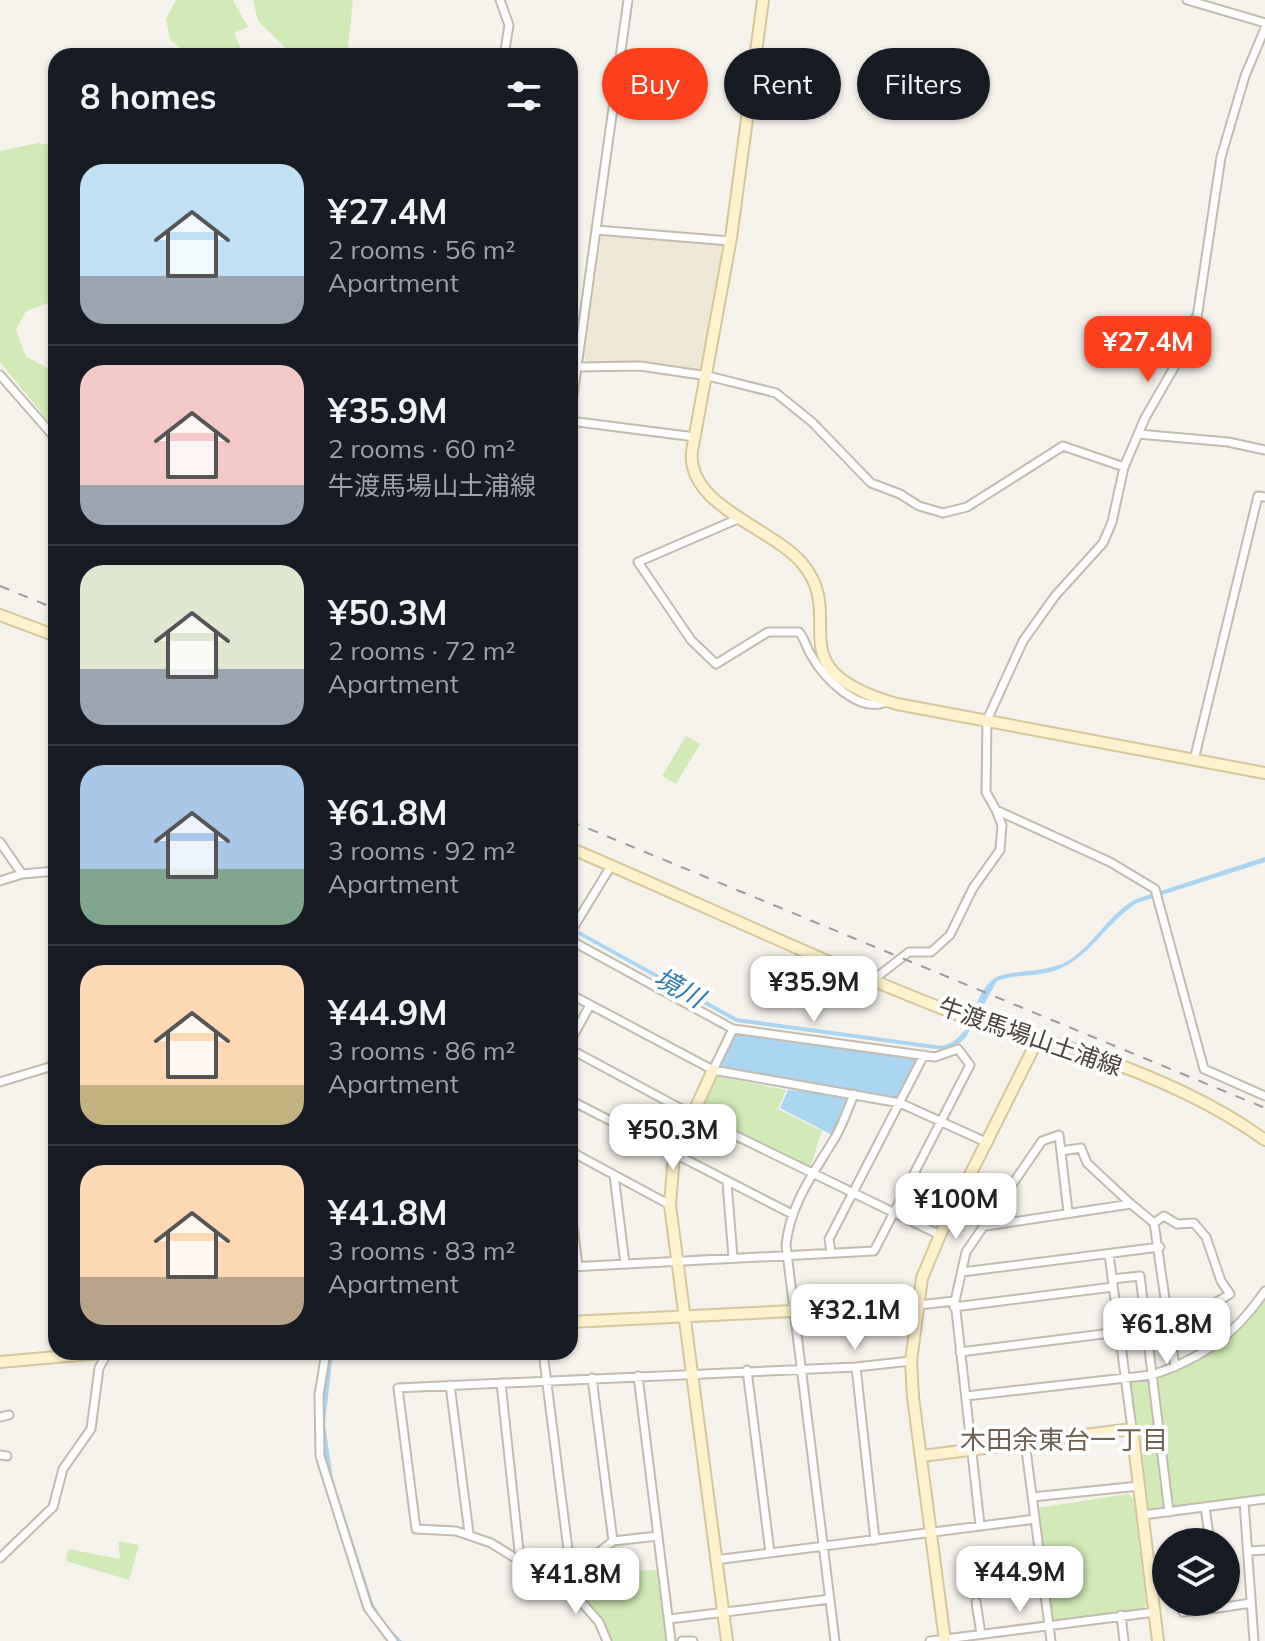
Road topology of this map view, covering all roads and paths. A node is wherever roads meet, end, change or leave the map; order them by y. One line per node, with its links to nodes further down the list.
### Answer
1 (500, 0): 6 (street)
2 (628, 0): 8 (street)
3 (763, 0): 9 (street)
4 (1187, 0): 5 (street)
5 (1265, 26): 7 (street)
6 (505, 48)
7 (1261, 48): 16 (street)
8 (596, 230): 9 (street); 10 (street)
9 (730, 241): 13 (street)
10 (578, 360)
11 (578, 367): 13 (street)
12 (0, 375): 15 (street)
13 (708, 376): 17 (street); 19 (street)
14 (578, 420): 17 (street)
15 (48, 430)
16 (1138, 434): 18 (street); 19 (street)
17 (695, 437): 21 (street)
18 (1265, 450)
19 (1124, 467): 25 (street)
20 (1265, 497): 26 (street)
21 (742, 517): 24 (street); 24 (street)
22 (0, 615): 23 (street)
23 (48, 633)
24 (888, 701): 25 (street)
25 (987, 720): 26 (street); 28 (street)
26 (1194, 760): 27 (street)
27 (1265, 773)
28 (996, 810): 37 (street); 49 (street)
29 (0, 842): 33 (street)
30 (578, 852): 31 (street, 牛渡馬場山土浦線)
31 (611, 866): 35 (street); 37 (street, 牛渡馬場山土浦線)
32 (48, 872): 33 (street)
33 (22, 874): 34 (street)
34 (0, 881)
35 (578, 920)
36 (578, 944): 41 (street)
37 (873, 980): 42 (street, 牛渡馬場山土浦線)
38 (578, 998): 39 (street)
39 (590, 1005): 40 (street); 46 (street)
40 (578, 1027)
41 (733, 1029): 44 (street); 46 (street)
42 (1038, 1039): 54 (street, 牛渡馬場山土浦線); 55 (street)
43 (578, 1053): 52 (street)
44 (924, 1055): 50 (street); 53 (street)
45 (48, 1067): 47 (street)
46 (713, 1070): 48 (street); 52 (street)
47 (0, 1082)
48 (854, 1094): 50 (street); 59 (street)
49 (1265, 1096)
50 (900, 1103): 53 (street); 62 (street)
51 (578, 1104): 58 (street)
52 (691, 1114): 58 (street); 59 (street)
53 (942, 1120): 55 (street); 67 (street)
54 (1265, 1140)
55 (988, 1143): 70 (street)
56 (1061, 1151): 63 (street); 65 (street); 69 (street)
57 (578, 1155): 60 (street)
58 (674, 1155): 61 (street); 64 (street)
59 (812, 1173): 62 (street); 66 (street)
60 (614, 1175): 64 (street); 77 (street)
61 (727, 1182): 66 (street); 75 (street)
62 (853, 1193): 67 (street); 72 (street)
63 (1131, 1204): 65 (street); 68 (street)
64 (670, 1205): 76 (street)
65 (1068, 1212): 69 (street)
66 (792, 1214): 74 (street)
67 (893, 1214): 70 (street); 72 (street)
68 (1154, 1223): 71 (street); 87 (street)
69 (986, 1226): 79 (street)
70 (940, 1235): 83 (street)
71 (1160, 1247): 73 (street); 87 (street)
72 (831, 1253): 74 (street)
73 (1109, 1254): 79 (street); 80 (street)
74 (786, 1256): 75 (street); 84 (street)
75 (733, 1258): 76 (street)
76 (677, 1262): 77 (street); 85 (street)
77 (625, 1264): 78 (street)
78 (578, 1266)
79 (962, 1272): 82 (street)
80 (1113, 1283): 82 (street); 88 (street); 101 (street)
81 (1265, 1291): 97 (street)
82 (955, 1304): 83 (street); 89 (street)
83 (916, 1305): 84 (street); 94 (street)
84 (793, 1311): 85 (street); 98 (street)
85 (683, 1317): 86 (street); 100 (street)
86 (578, 1322)
87 (1171, 1330): 97 (street)
88 (1119, 1332): 89 (street); 103 (street)
89 (960, 1352): 108 (street)
90 (48, 1358): 95 (street)
91 (104, 1360): 132 (street)
92 (325, 1360): 152 (street)
93 (544, 1360): 105 (street)
94 (911, 1361): 96 (street); 112 (street)
95 (0, 1362)
96 (856, 1367): 98 (street); 126 (street)
97 (1175, 1367): 101 (street)
98 (800, 1368): 99 (street); 128 (street)
99 (747, 1370): 100 (street); 131 (street)
100 (691, 1373): 102 (street); 134 (street)
101 (1152, 1375): 103 (street); 118 (street)
102 (638, 1376): 104 (street); 125 (street)
103 (1125, 1377): 108 (street); 109 (street)
104 (592, 1378): 105 (street); 127 (street)
105 (547, 1380): 106 (street); 135 (street)
106 (501, 1383): 107 (street); 133 (street)
107 (450, 1385): 124 (street); 124 (street)
108 (966, 1396): 111 (street)
109 (1132, 1429): 110 (street); 113 (street)
110 (1025, 1442): 111 (street); 114 (street)
111 (972, 1449): 112 (street); 121 (street)
112 (922, 1456): 123 (street)
113 (1139, 1486): 114 (street); 119 (street)
114 (1032, 1497): 120 (street)
115 (1265, 1499): 116 (street)
116 (1244, 1502): 117 (street); 130 (street)
117 (1205, 1507): 118 (street); 122 (street)
118 (1169, 1512): 119 (street)
119 (1143, 1515): 137 (street)
120 (1035, 1519): 121 (street); 147 (street)
121 (980, 1525): 123 (street)
122 (1208, 1528)
123 (931, 1532): 126 (street); 151 (street)
124 (469, 1533): 133 (street)
125 (658, 1536): 127 (street); 146 (street)
126 (875, 1540): 128 (street)
127 (613, 1541): 135 (street)
128 (823, 1547): 131 (street); 138 (street)
129 (1265, 1550): 130 (street)
130 (1249, 1551): 140 (street)
131 (770, 1553): 134 (street)
132 (0, 1558)
133 (520, 1560): 136 (street)
134 (715, 1560): 143 (street)
135 (571, 1573): 136 (street)
136 (558, 1584): 153 (street)
137 (1152, 1588)
138 (830, 1599): 143 (street); 158 (street)
139 (976, 1602): 148 (street)
140 (1251, 1603): 141 (street); 163 (street)
141 (1240, 1604)
142 (1152, 1612): 144 (street)
143 (721, 1613): 146 (street); 157 (street)
144 (1121, 1615): 147 (street); 161 (street)
145 (1155, 1616): 162 (street)
146 (669, 1619): 154 (street)
147 (1049, 1625): 149 (street); 160 (street)
148 (981, 1634): 149 (street); 151 (street)
149 (995, 1637)
150 (1265, 1639): 163 (street)
151 (945, 1640): 159 (street)
152 (393, 1641)
153 (607, 1641)
154 (671, 1641)
155 (682, 1641): 156 (street)
156 (693, 1641)
157 (727, 1641)
158 (835, 1641)
159 (930, 1641)
160 (1051, 1641)
161 (1124, 1641)
162 (1158, 1641)
163 (1254, 1641)

